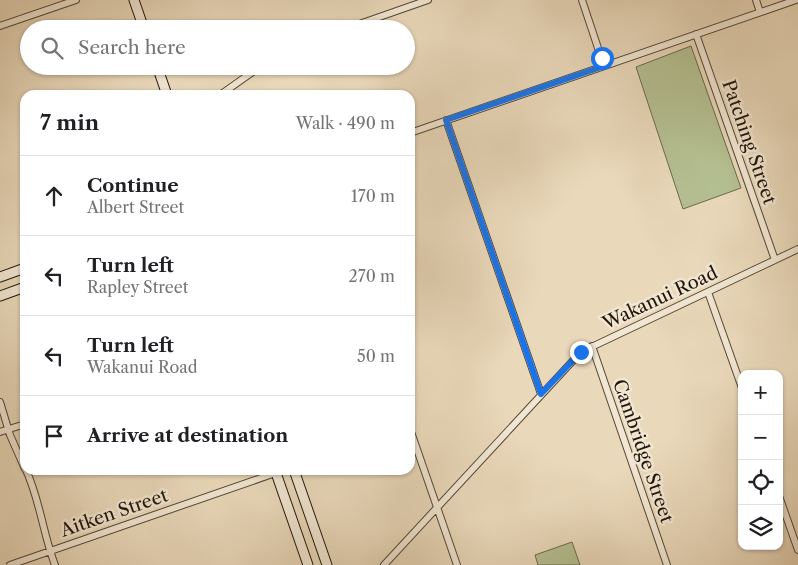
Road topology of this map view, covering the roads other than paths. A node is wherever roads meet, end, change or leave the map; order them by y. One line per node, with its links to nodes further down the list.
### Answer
1 (76, 0): 10 (street)
2 (134, 0): 8 (street)
3 (428, 0): 9 (street)
4 (582, 0): 12 (street)
5 (756, 0): 7 (street)
6 (796, 0): 7 (street)
7 (760, 12): 11 (street)
8 (141, 20)
9 (371, 20)
10 (0, 26)
11 (696, 34): 12 (street); 20 (street, Patching Street)
12 (604, 66): 17 (street)
13 (159, 75): 15 (street)
14 (248, 75): 16 (street)
15 (164, 90)
16 (227, 90)
17 (446, 120): 18 (street); 28 (street)
18 (415, 131)
19 (798, 249): 20 (street, Wakanui Road)
20 (775, 260): 24 (street, Wakanui Road)
21 (20, 270): 22 (street)
22 (0, 276)
23 (20, 289): 25 (street)
24 (708, 292): 26 (street, Wakanui Road); 27 (street)
25 (0, 296)
26 (592, 346): 28 (street, Wakanui Road); 49 (street, Cambridge Street)
27 (738, 377)
28 (541, 394): 40 (street, Wakanui Road)
29 (0, 402): 31 (street)
30 (20, 425): 31 (street)
31 (8, 429): 32 (street); 34 (street)
32 (0, 432)
33 (415, 444): 40 (street)
34 (20, 457)
35 (28, 475): 42 (street)
36 (267, 475): 42 (street, Aitken Street)
37 (279, 475): 45 (street)
38 (296, 475): 46 (street)
39 (782, 505): 41 (street)
40 (437, 508): 47 (street, Wakanui Road); 48 (street)
41 (798, 550)
42 (50, 551): 43 (street, Aitken Street); 44 (street)
43 (10, 565)
44 (55, 565)
45 (308, 565)
46 (327, 565)
47 (384, 565)
48 (457, 565)
49 (667, 565)

